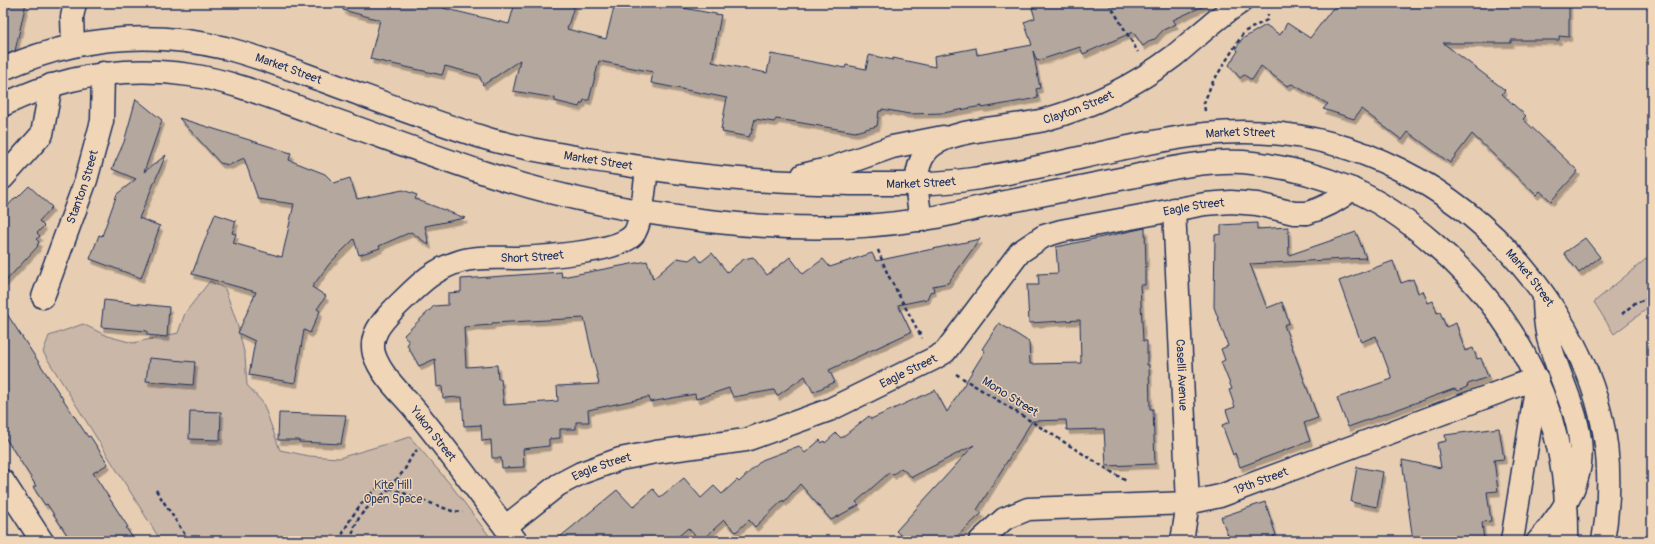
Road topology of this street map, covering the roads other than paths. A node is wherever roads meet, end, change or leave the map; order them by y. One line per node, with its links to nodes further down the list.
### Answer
1 (75, 3): 3 (main road)
2 (1240, 3): 8 (main road, Clayton Street)
3 (73, 44): 4 (main road, Market Street); 9 (main road, Market Street)
4 (3, 69)
5 (103, 73): 6 (main road); 15 (main road); 18 (main road, Stanton Street)
6 (51, 85): 7 (main road); 10 (main road)
7 (3, 105)
8 (962, 134): 11 (main road); 12 (main road, Clayton Street)
9 (647, 169): 11 (main road, Market Street); 15 (main road, Short Street)
10 (3, 178)
11 (766, 182): 12 (main road, Market Street)
12 (917, 184): 16 (main road, Clayton Street); 17 (main road, Market Street)
13 (1352, 189): 14 (main road, Eagle Street); 16 (main road); 20 (main road)
14 (1174, 209): 22 (main road, Caselli Avenue); 24 (main road, Eagle Street)
15 (640, 211): 16 (main road); 19 (main road, Short Street)
16 (921, 220)
17 (1544, 295): 23 (main road); 31 (main road, Market Street)
18 (43, 297)
19 (382, 321): 24 (main road, Yukon Street)
20 (1537, 378): 22 (main road, 19th Street); 23 (main road); 28 (main road)
21 (3, 481): 25 (main road)
22 (1188, 503): 26 (main road, 19th Street); 27 (main road, Caselli Avenue)
23 (1567, 503): 29 (main road); 30 (main road)
24 (511, 534)
25 (42, 541)
26 (980, 541)
27 (1182, 541)
28 (1512, 541)
29 (1538, 541)
30 (1567, 541)
31 (1603, 541)

